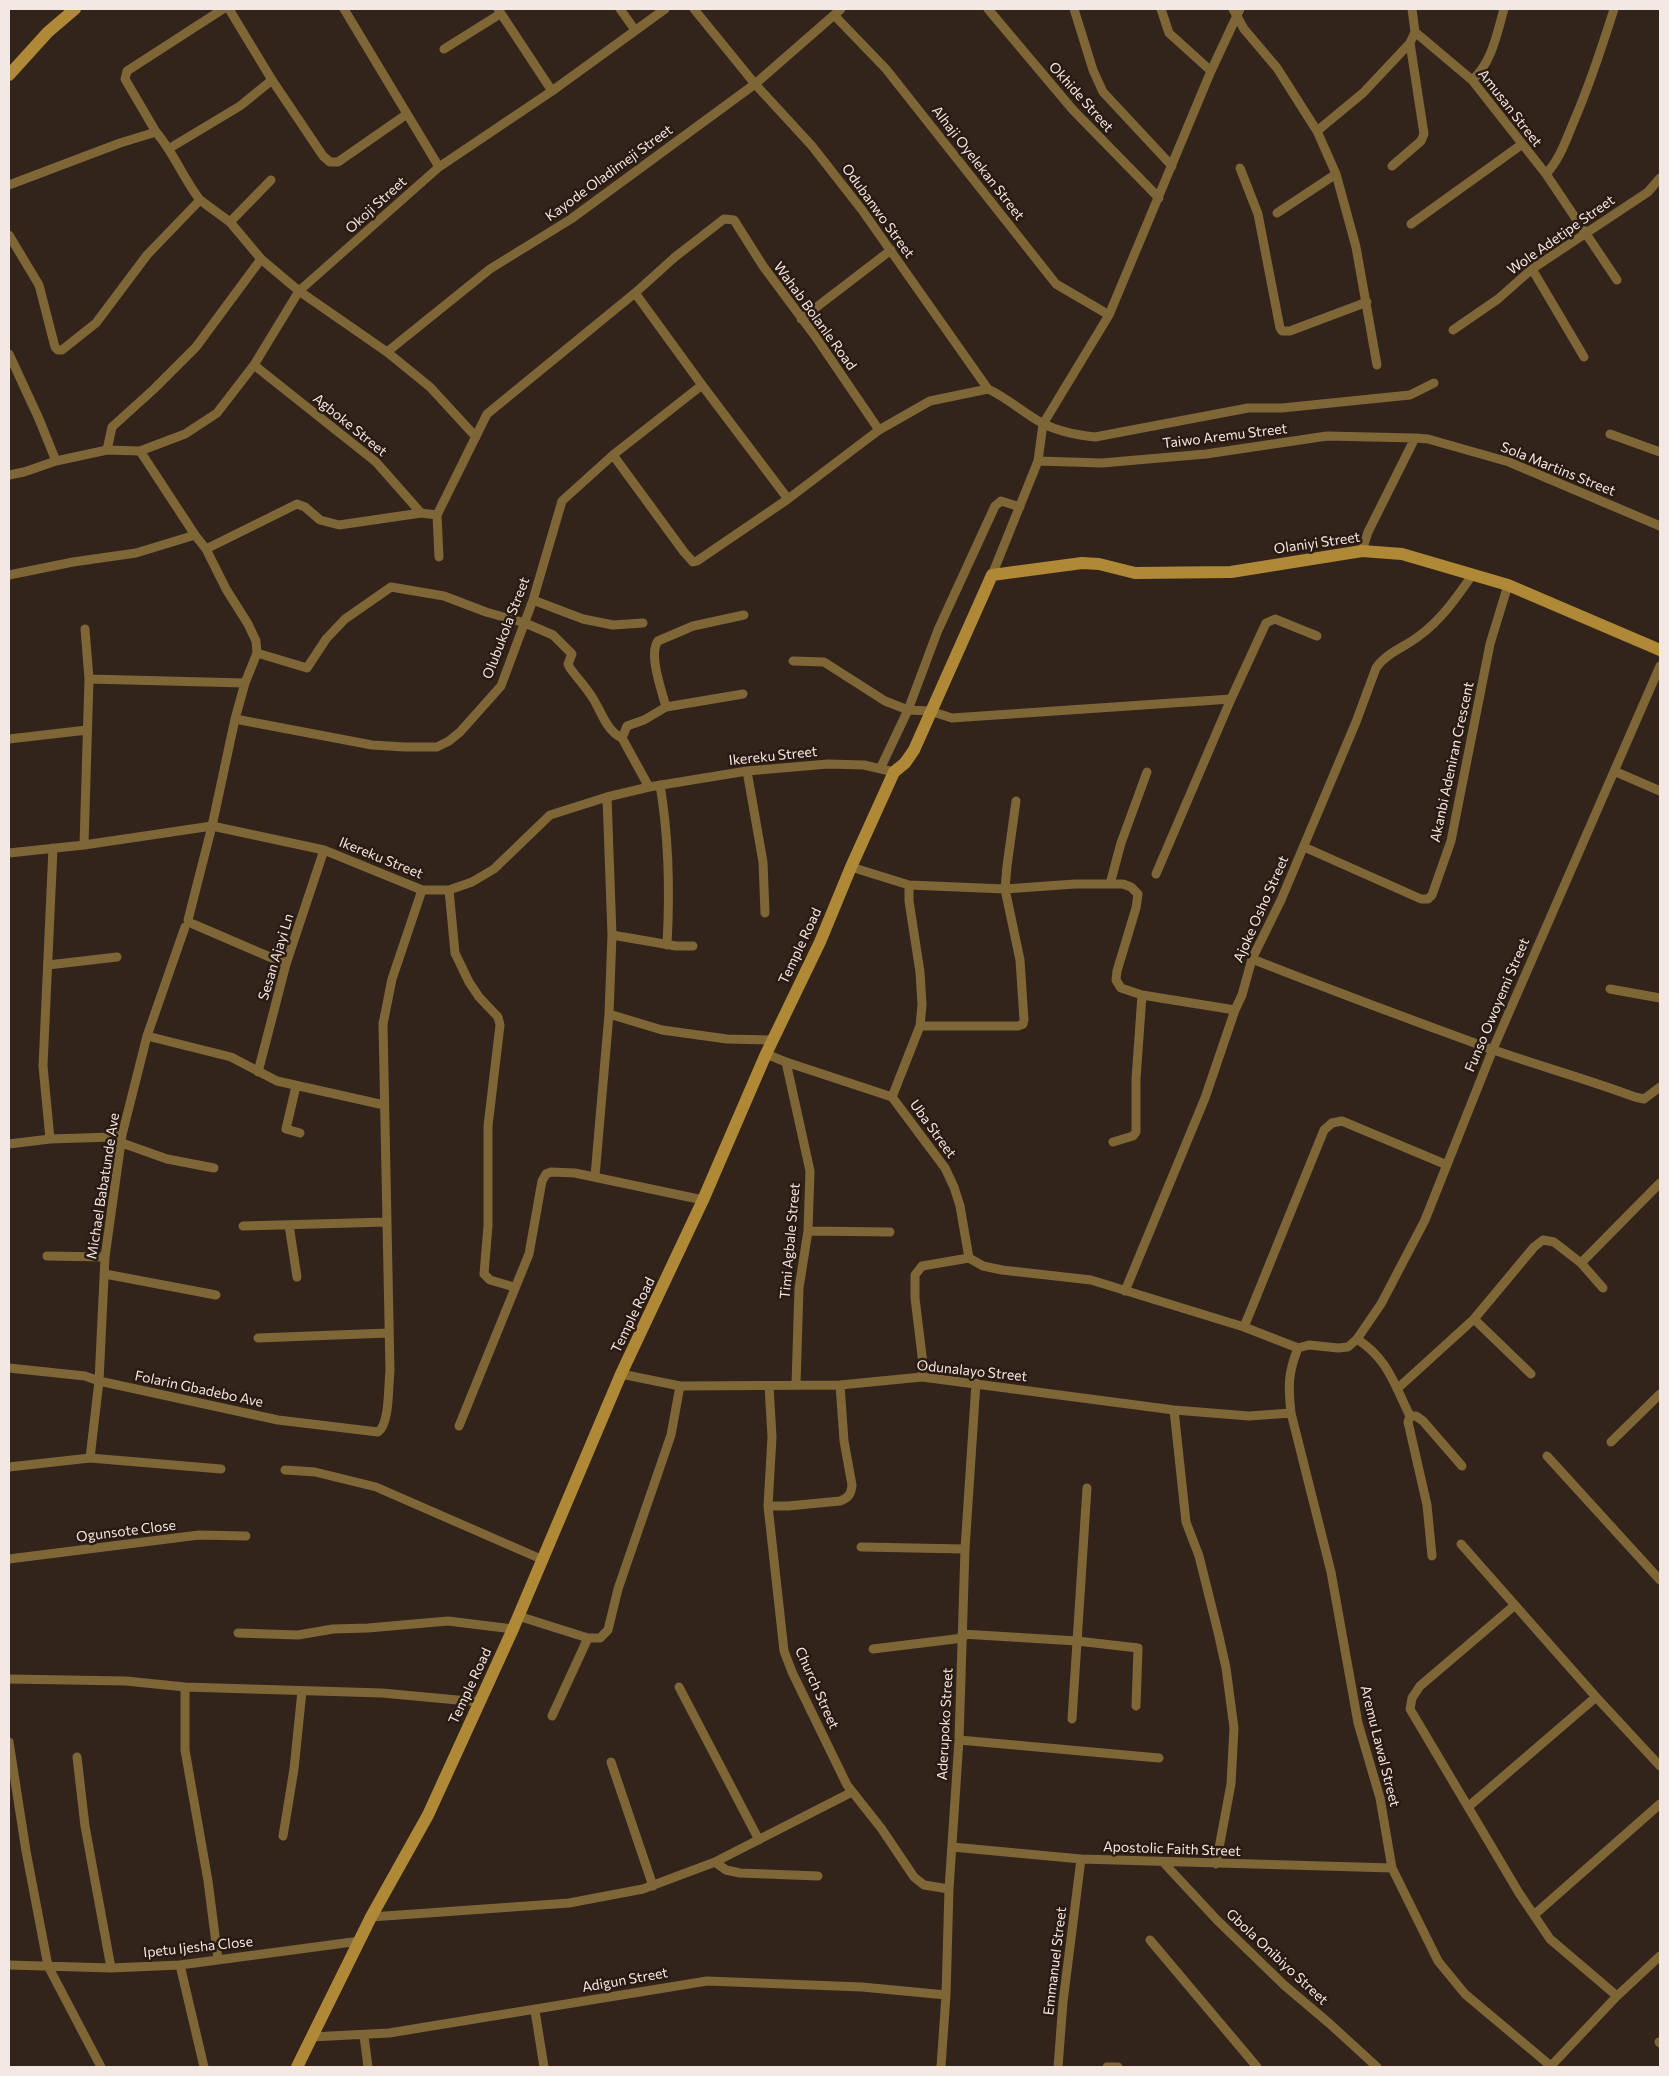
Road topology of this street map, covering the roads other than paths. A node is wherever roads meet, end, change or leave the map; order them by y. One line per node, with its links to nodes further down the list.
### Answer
1 (75, 9): 23 (street)
2 (223, 9): 30 (street)
3 (229, 9): 24 (street)
4 (344, 9): 28 (street)
5 (620, 9): 18 (street)
6 (664, 9): 18 (street, Okoji Street)
7 (694, 9): 26 (street, Odubanwo Street)
8 (841, 9): 17 (street, Kayode Oladimeji Street)
9 (988, 9): 42 (street, Okhide Street)
10 (1074, 9): 33 (street)
11 (1161, 9): 22 (street)
12 (1412, 9): 19 (street)
13 (1504, 9): 25 (street)
14 (1614, 9): 38 (street)
15 (499, 11): 21 (street); 27 (street)
16 (1236, 11): 22 (street); 29 (street)
17 (834, 16): 26 (street, Kayode Oladimeji Street); 56 (street, Alhaji Oyelekan Street)
18 (635, 30): 27 (street, Okoji Street)
19 (1415, 32): 20 (street); 25 (street, Amusan Street)
20 (1410, 42): 29 (street); 34 (street)
21 (444, 49)
22 (1211, 72): 33 (street)
23 (9, 75)
24 (272, 80): 28 (street); 32 (street)
25 (1472, 80): 31 (street, Amusan Street)
26 (755, 84): 49 (street, Odubanwo Street); 59 (street, Kayode Oladimeji Street)
27 (552, 91): 35 (street, Okoji Street)
28 (407, 114): 35 (street)
29 (1316, 131): 37 (street)
30 (156, 132): 32 (street); 41 (street)
31 (1521, 144): 38 (street, Amusan Street); 46 (street)
32 (170, 148): 43 (street)
33 (1172, 166): 42 (street)
34 (1392, 166)
35 (439, 167): 53 (street, Okoji Street)
36 (1240, 168): 55 (street)
37 (1336, 174): 44 (street); 55 (street)
38 (1546, 174): 47 (street, Amusan Street)
39 (1660, 178): 47 (street, Wole Adetipe Street)
40 (271, 180): 45 (street)
41 (9, 186)
42 (1159, 198): 56 (street)
43 (200, 200): 45 (street); 48 (street)
44 (1277, 213)
45 (230, 222): 50 (street)
46 (1411, 224)
47 (1585, 233): 51 (street, Wole Adetipe Street); 52 (street, Amusan Street)
48 (9, 235)
49 (891, 250): 57 (street); 66 (street, Odubanwo Street)
50 (261, 259): 53 (street); 72 (street)
51 (1532, 269): 58 (street, Wole Adetipe Street); 61 (street)
52 (1617, 280)
53 (299, 291): 59 (street); 62 (street, Okoji Street)
54 (635, 293): 57 (street, Wahab Bolanle Road); 65 (street); 70 (street)
55 (1367, 302): 63 (street)
56 (1109, 315): 67 (street)
57 (801, 319): 68 (street, Wahab Bolanle Road)
58 (1453, 330)
59 (387, 352): 70 (street)
60 (9, 354): 77 (street)
61 (1584, 357)
62 (254, 365): 73 (street, Okoji Street); 81 (street, Agboke Street)
63 (1377, 365)
64 (1434, 383): 67 (street, Odubanwo Street)
65 (702, 385): 75 (street); 79 (street)
66 (988, 389): 67 (street, Odubanwo Street); 68 (street)
67 (1042, 427): 76 (street)
68 (879, 430): 79 (street)
69 (1610, 434): 74 (street)
70 (476, 436): 82 (street)
71 (1415, 438): 76 (street, Taiwo Aremu Street); 83 (street, Sola Martins Street); 86 (street)
72 (107, 450): 73 (street); 77 (street)
73 (140, 451): 84 (street)
74 (1660, 452)
75 (613, 455): 79 (street); 92 (street, Olubukola Street)
76 (1039, 459): 80 (street)
77 (56, 461): 78 (street)
78 (9, 476)
79 (788, 499)
80 (1020, 507): 90 (street); 106 (street)
81 (421, 513): 82 (street); 85 (street)
82 (437, 515): 87 (street)
83 (1660, 526)
84 (195, 535): 85 (street); 89 (street)
85 (206, 549): 98 (street)
86 (1362, 550): 88 (street, Olaniyi Street); 90 (street, Olaniyi Street)
87 (439, 558)
88 (1473, 574): 91 (street, Olaniyi Street); 124 (street, Ajoke Osho Street)
89 (9, 575)
90 (992, 575): 107 (street, Temple Road)
91 (1508, 584): 97 (street, Olaniyi Street); 124 (street, Akanbi Adeniran Crescent)
92 (529, 612): 94 (street); 98 (street); 108 (street, Olubukola Street); 110 (street)
93 (744, 615): 105 (street)
94 (643, 623)
95 (85, 629): 101 (street)
96 (1317, 636): 104 (street)
97 (1660, 650)
98 (257, 653): 102 (street, Michael Babatunde Ave)
99 (793, 661): 106 (street)
100 (1660, 666): 114 (street, Funso Owoyemi Street)
101 (89, 679): 102 (street); 109 (street)
102 (245, 683): 108 (street, Michael Babatunde Ave)
103 (743, 694): 105 (street)
104 (1231, 699): 107 (street); 129 (street)
105 (666, 707): 110 (street)
106 (908, 710): 107 (street); 112 (street)
107 (930, 711): 115 (street, Temple Road)
108 (235, 719): 122 (street, Michael Babatunde Ave)
109 (87, 730): 111 (street); 123 (street)
110 (622, 738): 118 (street)
111 (9, 739)
112 (880, 769): 113 (street, Ikereku Street); 115 (street, Ikereku Street)
113 (747, 771): 117 (street, Ikereku Street); 135 (street)
114 (1614, 771): 119 (street); 152 (street, Funso Owoyemi Street)
115 (894, 772): 128 (street, Temple Road)
116 (1147, 772): 130 (street)
117 (660, 785): 118 (street, Ikereku Street); 138 (street)
118 (650, 787): 120 (street, Ikereku Street)
119 (1660, 791)
120 (607, 797): 134 (street, Ikereku Street); 137 (street)
121 (1016, 801): 132 (street)
122 (212, 826): 123 (street, Ikereku Street); 126 (street, Ikereku Street); 136 (street, Michael Babatunde Ave)
123 (84, 845): 125 (street, Ikereku Street)
124 (1304, 846): 141 (street, Ajoke Osho Street)
125 (53, 848): 127 (street, Ikereku Street); 142 (street)
126 (324, 850): 133 (street, Ikereku Street); 143 (street, Sesan Ajayi Ln)
127 (9, 853)
128 (850, 867): 131 (street); 151 (street, Temple Road)
129 (1156, 874)
130 (1110, 884): 132 (street); 145 (street)
131 (909, 885): 132 (street); 149 (street)
132 (1005, 889): 149 (street)
133 (422, 890): 134 (street, Ikereku Street); 159 (street)
134 (449, 890): 181 (street)
135 (765, 913)
136 (189, 924): 143 (street); 150 (street, Michael Babatunde Ave)
137 (612, 935): 138 (street); 148 (street)
138 (667, 944): 139 (street)
139 (693, 946)
140 (117, 957): 142 (street)
141 (1252, 959): 147 (street, Ajoke Osho Street); 152 (street)
142 (48, 964): 161 (street)
143 (286, 964): 155 (street, Sesan Ajayi Ln)
144 (1610, 989): 146 (street)
145 (1142, 995): 147 (street); 163 (street)
146 (1660, 998)
147 (1235, 1010): 183 (street, Ajoke Osho Street)
148 (609, 1014): 151 (street); 167 (street)
149 (920, 1026): 158 (street)
150 (147, 1036): 155 (street); 162 (street, Michael Babatunde Ave)
151 (772, 1040): 153 (street, Temple Road)
152 (1493, 1049): 157 (street); 165 (street, Funso Owoyemi Street)
153 (766, 1054): 154 (street); 169 (street, Temple Road)
154 (786, 1062): 158 (street, Uba Street); 173 (street, Timi Agbale Street)
155 (258, 1072): 156 (street)
156 (296, 1086): 159 (street); 160 (street)
157 (1660, 1086)
158 (892, 1097): 177 (street, Uba Street)
159 (384, 1105): 170 (street)
160 (300, 1133)
161 (50, 1139): 162 (street); 164 (street)
162 (122, 1139): 166 (street); 176 (street, Michael Babatunde Ave)
163 (1113, 1142)
164 (9, 1144)
165 (1447, 1164): 186 (street); 189 (street, Funso Owoyemi Street)
166 (214, 1168)
167 (595, 1176): 169 (street); 181 (street)
168 (1660, 1183): 178 (street)
169 (703, 1200): 192 (street, Temple Road)
170 (388, 1222): 171 (street); 187 (street)
171 (289, 1225): 172 (street); 180 (street)
172 (243, 1226)
173 (808, 1231): 174 (street); 197 (street, Timi Agbale Street)
174 (890, 1232)
175 (47, 1256): 176 (street)
176 (105, 1257): 179 (street, Michael Babatunde Ave)
177 (970, 1258): 183 (street); 194 (street)
178 (1581, 1263): 182 (street); 185 (street)
179 (105, 1274): 184 (street); 195 (street, Michael Babatunde Ave)
180 (297, 1278)
181 (514, 1287): 206 (street)
182 (1603, 1288)
183 (1125, 1291): 186 (street)
184 (216, 1295)
185 (1474, 1319): 193 (street); 201 (street)
186 (1244, 1327): 190 (street)
187 (388, 1333): 188 (street); 195 (street, Folarin Gbadebo Ave)
188 (258, 1338)
189 (1357, 1339): 190 (street, Funso Owoyemi Street); 201 (street)
190 (1298, 1348): 204 (street, Aremu Lawal Street)
191 (9, 1368): 195 (street, Folarin Gbadebo Ave)
192 (621, 1374): 199 (street, Odunalayo Street); 222 (street, Temple Road)
193 (1531, 1374)
194 (922, 1377): 196 (street, Odunalayo Street); 198 (street, Odunalayo Street)
195 (98, 1381): 209 (street, Michael Babatunde Ave)
196 (976, 1383): 203 (street, Odunalayo Street); 219 (street, Aderupoko Street)
197 (796, 1385): 198 (street, Odunalayo Street); 200 (street, Odunalayo Street)
198 (840, 1385): 215 (street)
199 (680, 1386): 200 (street, Odunalayo Street); 229 (street)
200 (769, 1386): 215 (street, Church Street)
201 (1397, 1389): 205 (street)
202 (1660, 1394): 207 (street)
203 (1174, 1410): 204 (street, Odunalayo Street); 256 (street)
204 (1291, 1413): 257 (street, Aremu Lawal Street)
205 (1410, 1416): 210 (street); 220 (street)
206 (459, 1426)
207 (1611, 1442)
208 (1547, 1456): 223 (street)
209 (90, 1458): 211 (street); 212 (street)
210 (1462, 1466)
211 (9, 1467)
212 (221, 1469)
213 (285, 1470): 222 (street)
214 (1087, 1488): 230 (street)
215 (768, 1506): 247 (street, Church Street)
216 (246, 1536): 221 (street, Ogunsote Close)
217 (1461, 1544): 224 (street)
218 (860, 1547): 219 (street)
219 (965, 1549): 228 (street, Aderupoko Street)
220 (1432, 1556)
221 (9, 1559)
222 (542, 1559): 225 (street, Temple Road)
223 (1660, 1580)
224 (1515, 1605): 236 (street); 249 (street)
225 (518, 1616): 226 (street, Temple Road); 229 (street)
226 (513, 1629): 227 (street); 237 (street, Temple Road)
227 (238, 1633)
228 (962, 1636): 230 (street); 231 (street); 241 (street, Aderupoko Street)
229 (588, 1638): 239 (street)
230 (1077, 1641): 238 (street); 240 (street)
231 (873, 1649)
232 (9, 1679): 233 (street)
233 (185, 1686): 235 (street); 266 (street)
234 (679, 1687): 251 (street)
235 (302, 1691): 237 (street); 250 (street)
236 (1596, 1697): 246 (street); 249 (street)
237 (479, 1702): 262 (street, Temple Road)
238 (1136, 1706)
239 (552, 1716)
240 (1072, 1720)
241 (959, 1740): 244 (street); 252 (street, Aderupoko Street)
242 (9, 1742): 269 (street)
243 (78, 1757): 270 (street)
244 (1159, 1758)
245 (611, 1762): 259 (street)
246 (1660, 1766)
247 (852, 1792): 251 (street); 260 (street, Church Street)
248 (1660, 1804): 261 (street)
249 (1468, 1807): 261 (street)
250 (283, 1836)
251 (759, 1840): 254 (street)
252 (952, 1847): 253 (street, Apostolic Faith Street); 260 (street, Aderupoko Street)
253 (1081, 1859): 255 (street, Apostolic Faith Street); 282 (street, Emmanuel Street)
254 (715, 1862): 258 (street); 259 (street)
255 (1163, 1862): 256 (street, Apostolic Faith Street); 286 (street, Gbola Onibiyo Street)
256 (1216, 1864): 257 (street, Apostolic Faith Street)
257 (1392, 1868): 287 (street, Aremu Lawal Street)
258 (818, 1876)
259 (653, 1886): 262 (street)
260 (949, 1889): 271 (street, Aderupoko Street)
261 (1534, 1915): 272 (street)
262 (371, 1917): 264 (street, Temple Road)
263 (1150, 1940): 285 (street)
264 (360, 1941): 266 (street, Ipetu Ijesha Close); 275 (street, Temple Road)
265 (1660, 1956): 272 (street)
266 (218, 1959): 268 (street, Ipetu Ijesha Close)
267 (9, 1965): 269 (street, Ipetu Ijesha Close)
268 (180, 1965): 270 (street, Ipetu Ijesha Close); 277 (street)
269 (48, 1966): 270 (street, Ipetu Ijesha Close); 276 (street)
270 (111, 1968)
271 (946, 1995): 273 (street, Adigun Street); 281 (street, Aderupoko Street)
272 (1617, 1996): 287 (street)
273 (535, 2010): 274 (street, Adigun Street); 280 (street)
274 (364, 2036): 275 (street, Adigun Street); 279 (street)
275 (311, 2037): 278 (street, Temple Road)
276 (101, 2067)
277 (204, 2067)
278 (297, 2067)
279 (368, 2067)
280 (544, 2067)
281 (941, 2067)
282 (1058, 2067)
283 (1107, 2067): 284 (street)
284 (1118, 2067)
285 (1257, 2067)
286 (1376, 2067)
287 (1551, 2067)

